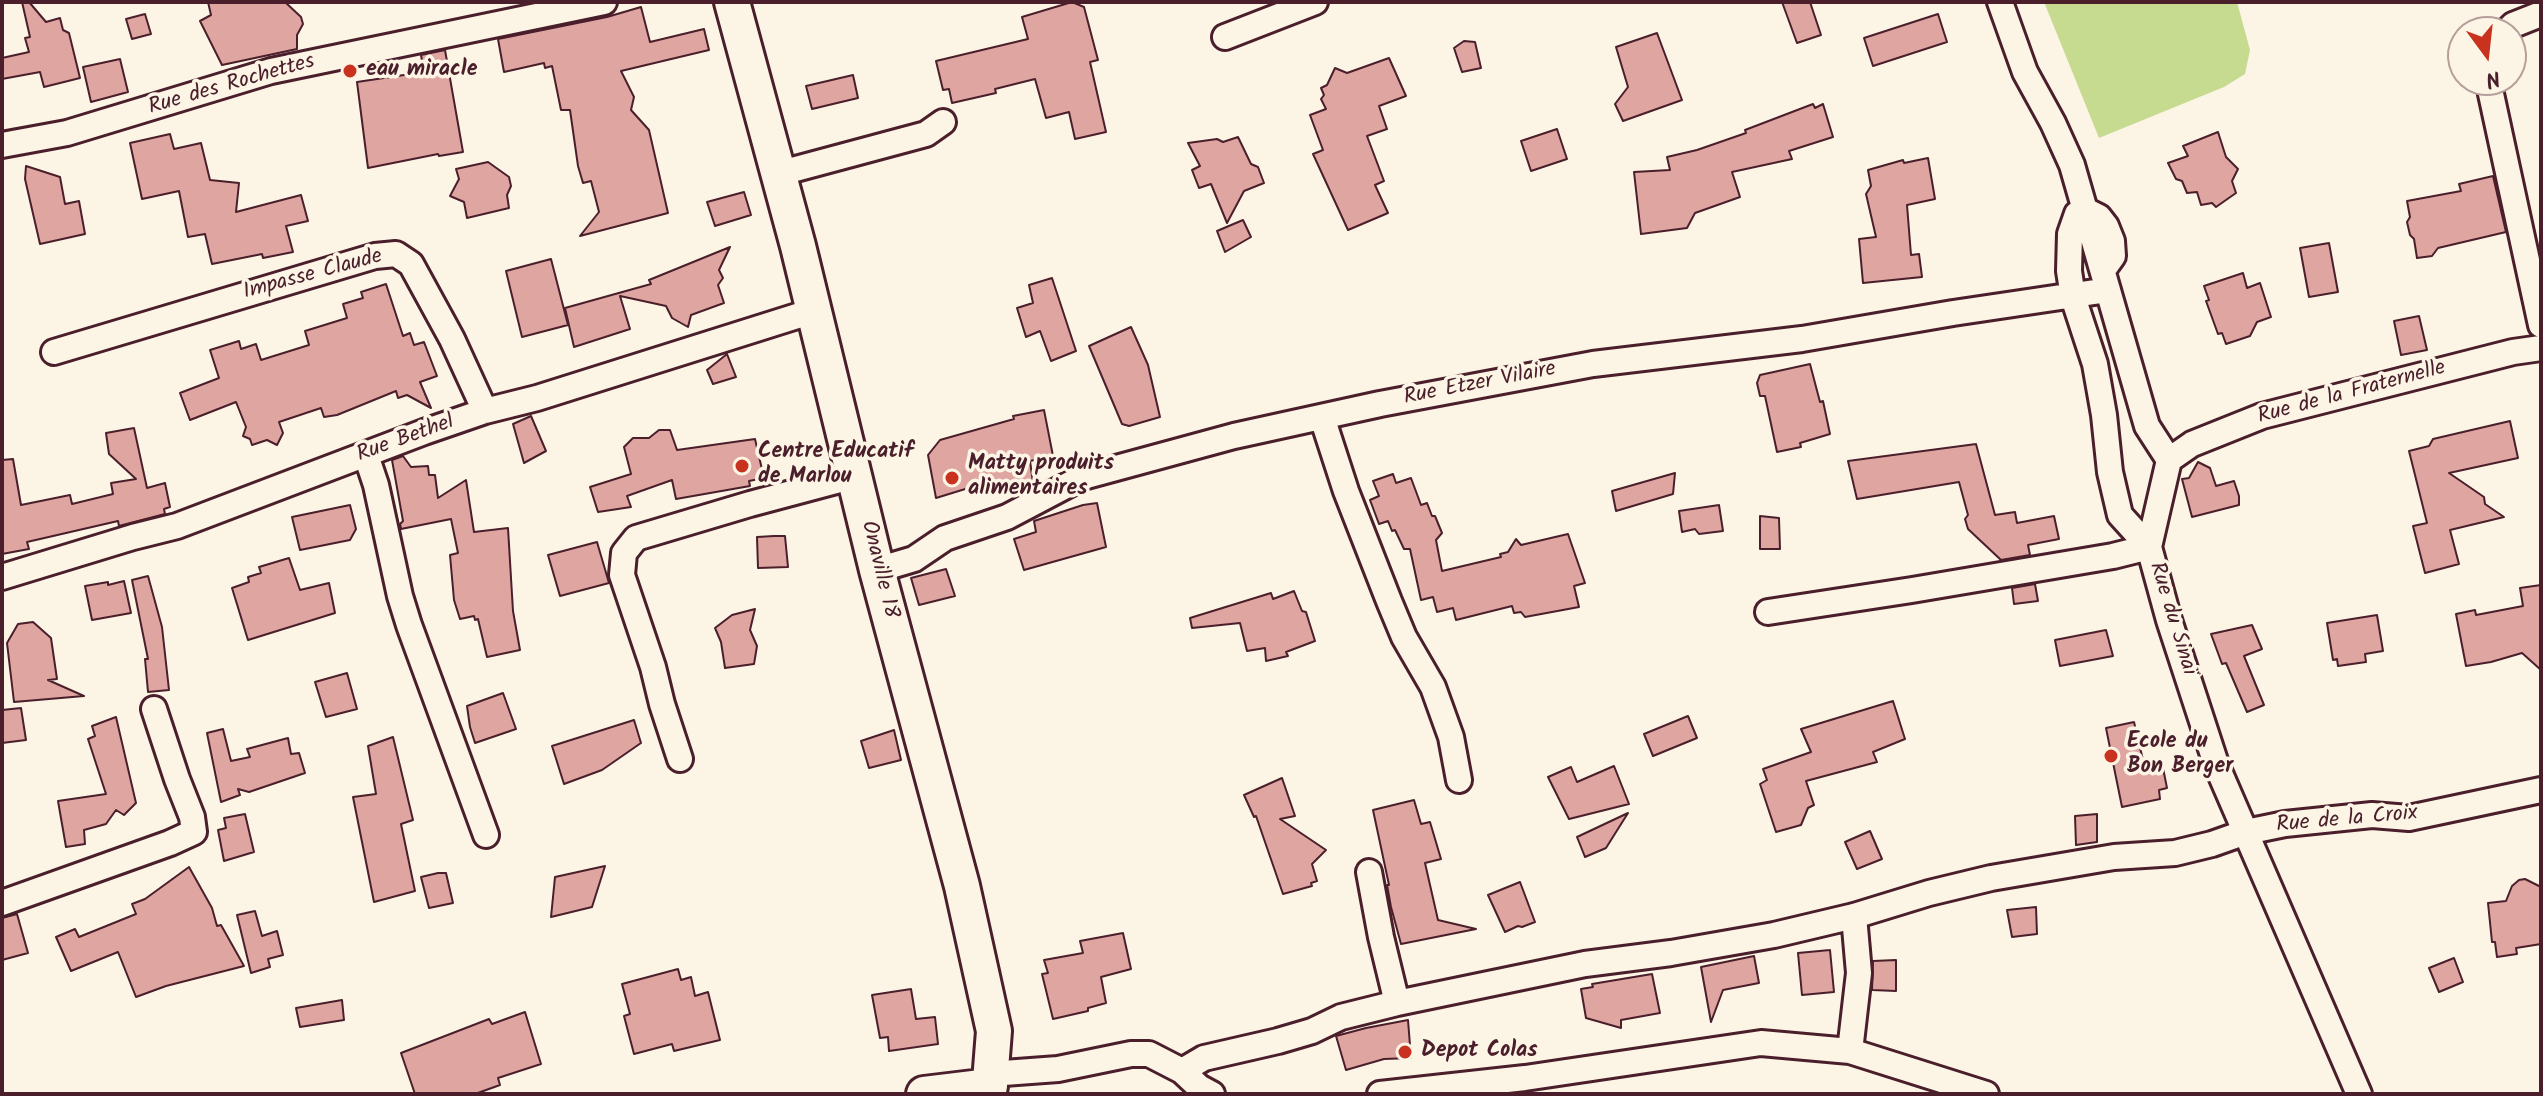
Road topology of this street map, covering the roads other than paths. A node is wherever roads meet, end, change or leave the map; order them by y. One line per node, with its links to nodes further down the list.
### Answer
1 (604, 2): 8 (street, Rue des Rochettes)
2 (732, 2): 9 (street, Onaville 18)
3 (1315, 2): 5 (street)
4 (2000, 2): 10 (street)
5 (1225, 37)
6 (2491, 96): 14 (street)
7 (943, 122): 9 (street)
8 (2, 145)
9 (777, 174): 13 (street, Onaville 18)
10 (2085, 210): 11 (street); 12 (street)
11 (2106, 280): 12 (street, Rue Etzer Vilaire); 20 (street)
12 (2073, 297): 18 (street, Rue Etzer Vilaire); 22 (street)
13 (813, 311): 17 (street, Rue Bethel); 21 (street, Onaville 18)
14 (2541, 325)
15 (2541, 348): 20 (street, Rue de la Fraternelle)
16 (54, 352): 17 (street, Impasse Claude)
17 (485, 411): 19 (street, Rue Bethel)
18 (1322, 417): 23 (street, Rue Etzer Vilaire); 28 (street)
19 (366, 455): 24 (street, Rue Bethel); 31 (street)
20 (2169, 460): 22 (street, Rue du Sinaï)
21 (855, 476): 23 (street, Onaville 18); 27 (street)
22 (2149, 547): 25 (street); 30 (street, Rue du Sinaï)
23 (877, 570): 38 (street, Onaville 18)
24 (2, 577)
25 (1768, 612)
26 (154, 709): 33 (street)
27 (680, 759)
28 (1459, 780)
29 (2541, 790): 30 (street, Rue de la Croix)
30 (2246, 832): 34 (street, Rue de la Croix); 43 (street, Rue du Sinaï)
31 (486, 835)
32 (1369, 872): 35 (street)
33 (2, 903)
34 (1854, 916): 35 (street, Rue de la Croix); 36 (street)
35 (1397, 1003): 37 (street, Rue de la Croix)
36 (1850, 1051): 41 (street); 42 (street)
37 (1182, 1071): 38 (street); 40 (street)
38 (990, 1085): 39 (street)
39 (924, 1094)
40 (1212, 1094)
41 (1380, 1094)
42 (1986, 1094)
43 (2359, 1094)

